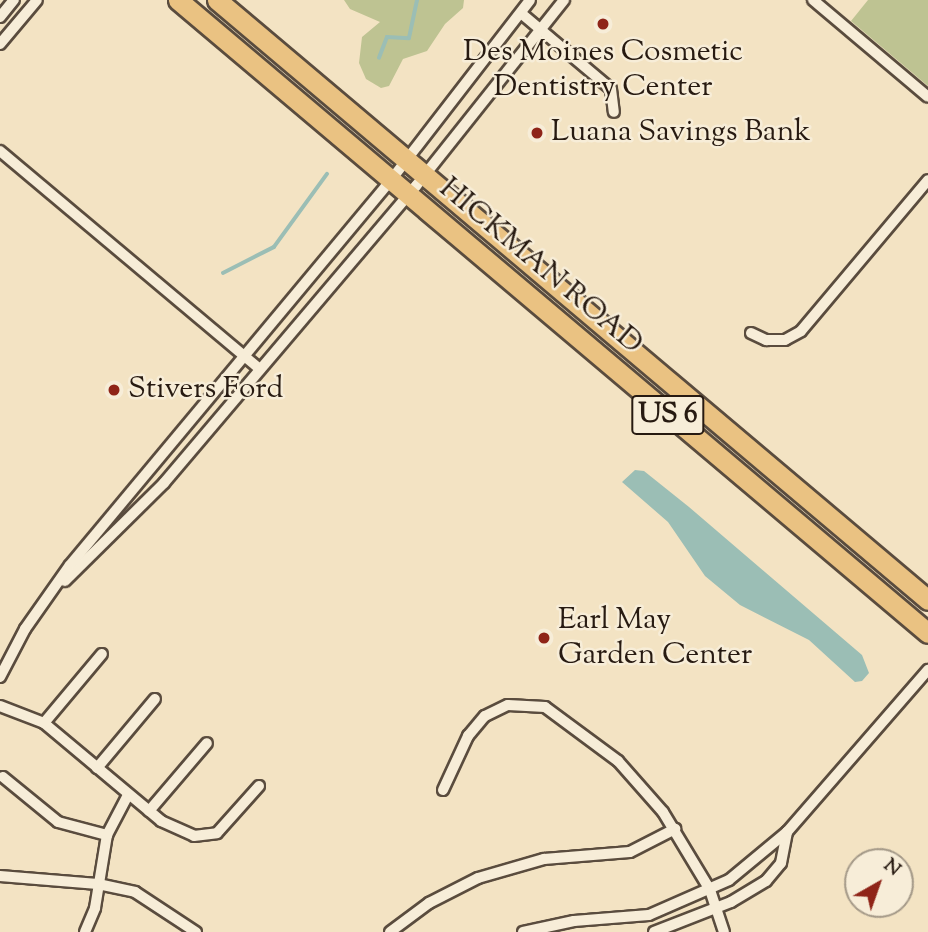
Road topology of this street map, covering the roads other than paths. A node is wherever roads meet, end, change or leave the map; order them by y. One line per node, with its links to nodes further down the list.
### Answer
1 (14, 0): 10 (street)
2 (37, 0): 13 (street)
3 (178, 0): 18 (highway, HICKMAN ROAD / US 6)
4 (203, 0): 12 (highway)
5 (217, 0): 12 (highway, HICKMAN ROAD / US 6)
6 (530, 0): 9 (street)
7 (564, 0): 11 (street)
8 (813, 0): 14 (street)
9 (522, 14): 11 (street); 17 (street)
10 (0, 17)
11 (543, 32): 15 (street); 20 (street)
12 (262, 38): 17 (highway, HICKMAN ROAD / US 6)
13 (0, 44)
14 (928, 97)
15 (614, 112)
16 (0, 151): 22 (street)
17 (406, 160): 18 (street); 20 (highway, HICKMAN ROAD / US 6)
18 (391, 180): 20 (highway, HICKMAN ROAD / US 6); 22 (street)
19 (928, 180): 21 (street)
20 (416, 185): 23 (street); 24 (highway, HICKMAN ROAD / US 6); 26 (highway, HICKMAN ROAD / US 6)
21 (751, 333)
22 (245, 356): 23 (street); 25 (street)
23 (259, 368): 25 (street)
24 (928, 600)
25 (42, 602): 29 (street)
26 (928, 633)
27 (102, 654): 32 (street)
28 (928, 670): 41 (street)
29 (0, 677)
30 (155, 699): 34 (street)
31 (0, 706): 32 (street)
32 (44, 723): 34 (street)
33 (207, 743): 39 (street)
34 (97, 768): 38 (street)
35 (3, 777): 42 (street)
36 (258, 786): 39 (street)
37 (443, 790): 40 (street)
38 (128, 794): 39 (street); 42 (street)
39 (149, 811)
40 (675, 829): 45 (street); 49 (street)
41 (787, 832): 45 (street); 46 (street)
42 (107, 835): 44 (street)
43 (0, 876): 44 (street)
44 (98, 884): 47 (street); 48 (street)
45 (710, 890): 46 (street); 50 (street)
46 (716, 908): 51 (street); 52 (street)
47 (85, 932)
48 (196, 932)
49 (390, 932)
50 (523, 932)
51 (654, 932)
52 (724, 932)

